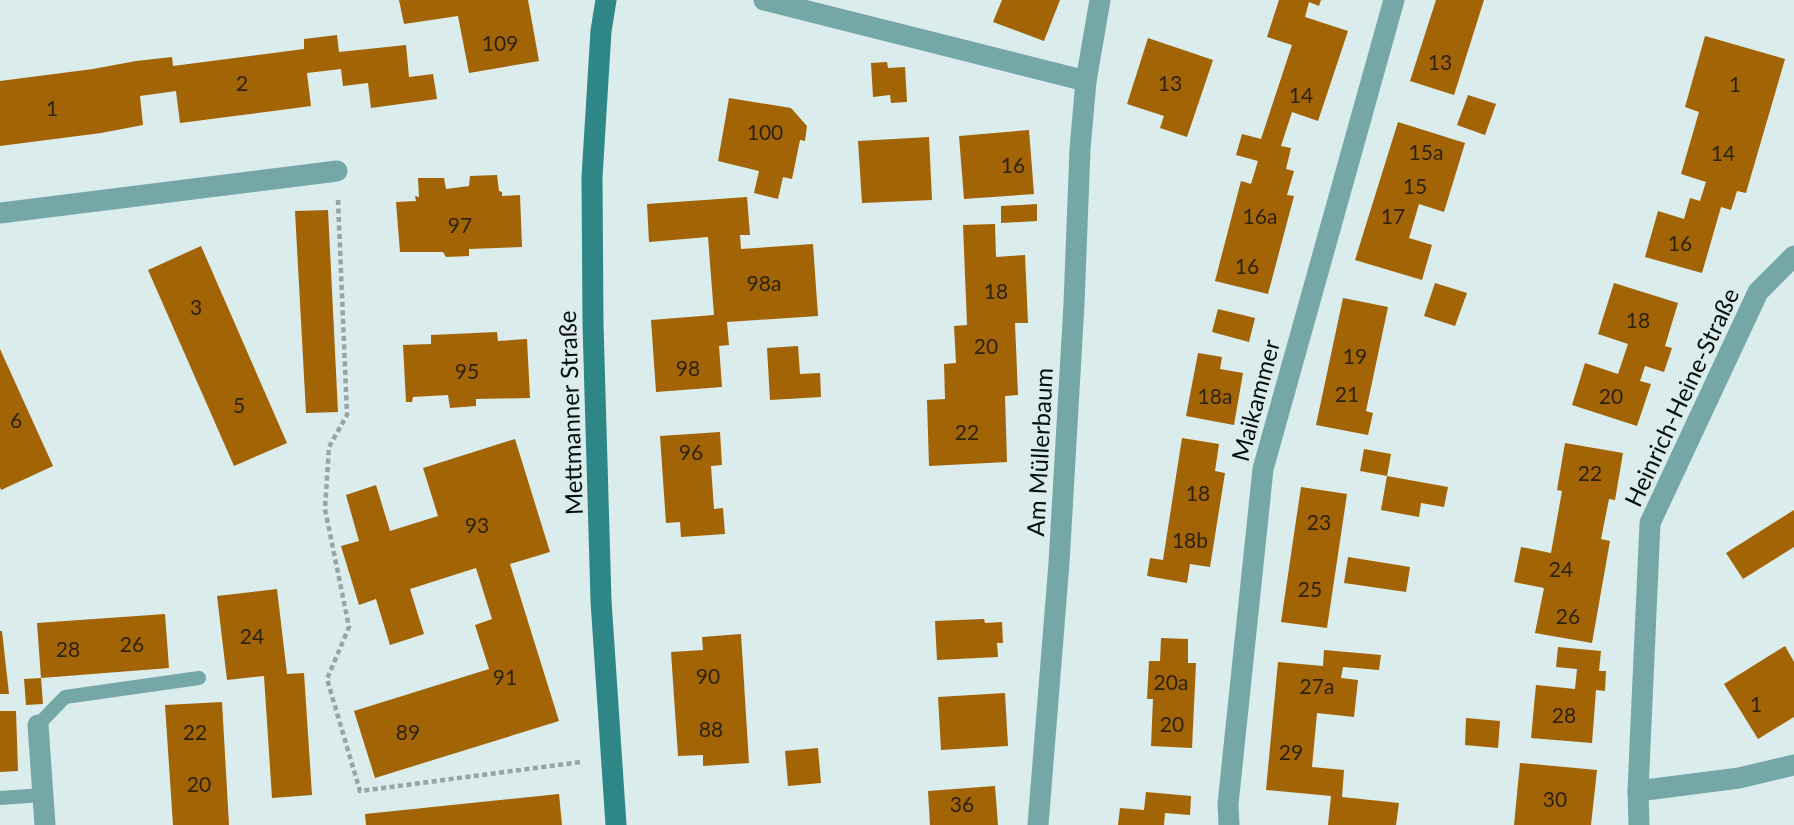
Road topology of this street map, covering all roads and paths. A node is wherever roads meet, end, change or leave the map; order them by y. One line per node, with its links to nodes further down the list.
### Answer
1 (606, 0): 11 (main road, Mettmanner Straße)
2 (764, 0): 5 (street)
3 (1100, 0): 5 (street, Am Müllerbaum)
4 (1394, 0): 19 (street, Maikammer)
5 (1086, 81): 18 (street, Am Müllerbaum)
6 (337, 171): 7 (street); 11 (path)
7 (0, 213)
8 (1794, 256): 13 (street, Heinrich-Heine-Straße)
9 (199, 678): 10 (lane)
10 (38, 725): 14 (street)
11 (612, 758): 17 (main road, Mettmanner Straße)
12 (1794, 765): 13 (street)
13 (1639, 792): 20 (street, Heinrich-Heine-Straße)
14 (43, 795): 15 (lane); 16 (street)
15 (0, 798)
16 (45, 825)
17 (616, 825)
18 (1038, 825)
19 (1229, 825)
20 (1639, 825)

